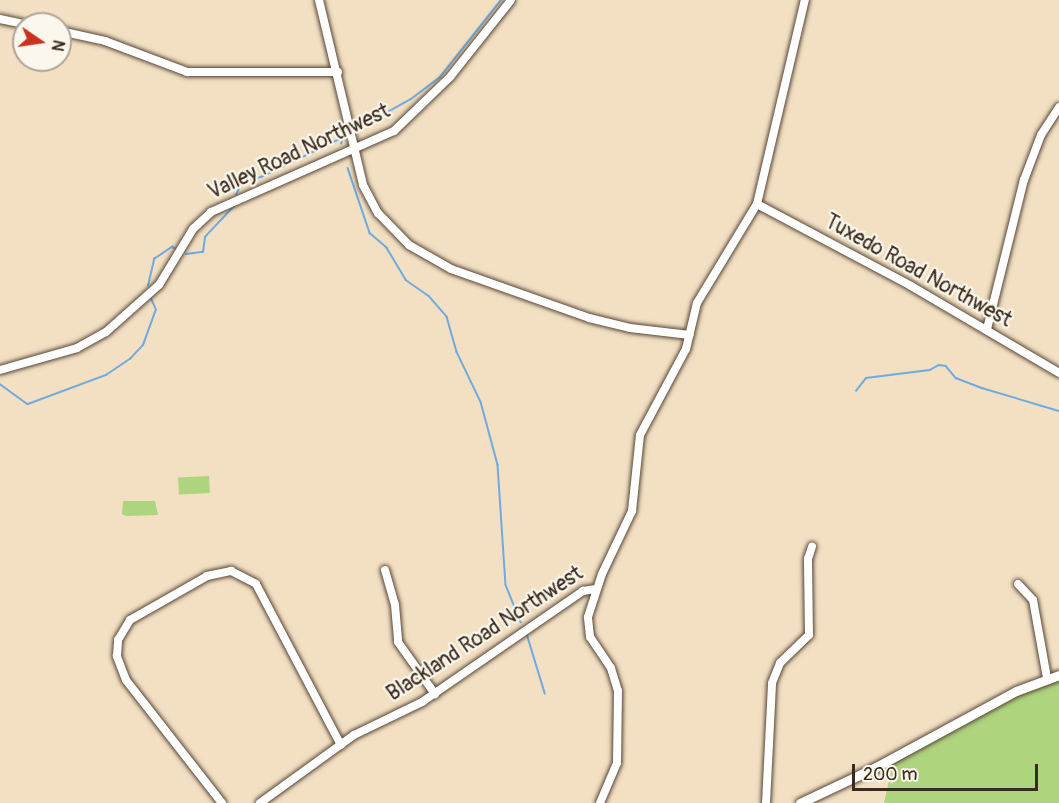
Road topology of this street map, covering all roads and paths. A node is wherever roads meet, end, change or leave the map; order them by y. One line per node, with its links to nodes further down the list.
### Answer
1 (319, 0): 5 (street)
2 (511, 0): 7 (street, Valley Road Northwest)
3 (805, 0): 8 (street, Blackland Road Northwest)
4 (72, 34): 5 (street)
5 (338, 72): 7 (street)
6 (1059, 107): 9 (street)
7 (354, 151): 10 (street); 11 (street, Valley Road Northwest)
8 (757, 204): 9 (street, Tuxedo Road Northwest); 10 (street, Blackland Road Northwest)
9 (987, 329): 12 (street, Tuxedo Road Northwest)
10 (690, 335): 16 (street, Blackland Road Northwest)
11 (0, 370)
12 (1059, 373)
13 (812, 547): 24 (street)
14 (385, 570): 19 (street)
15 (1018, 584): 18 (street)
16 (596, 589): 19 (street, Blackland Road Northwest); 23 (street)
17 (1059, 675): 18 (street)
18 (1047, 678): 25 (street)
19 (435, 694): 20 (street, Blackland Road Northwest)
20 (341, 745): 21 (street); 22 (street, Blackland Road Northwest)
21 (222, 803)
22 (260, 803)
23 (600, 803)
24 (766, 803)
25 (800, 803)

